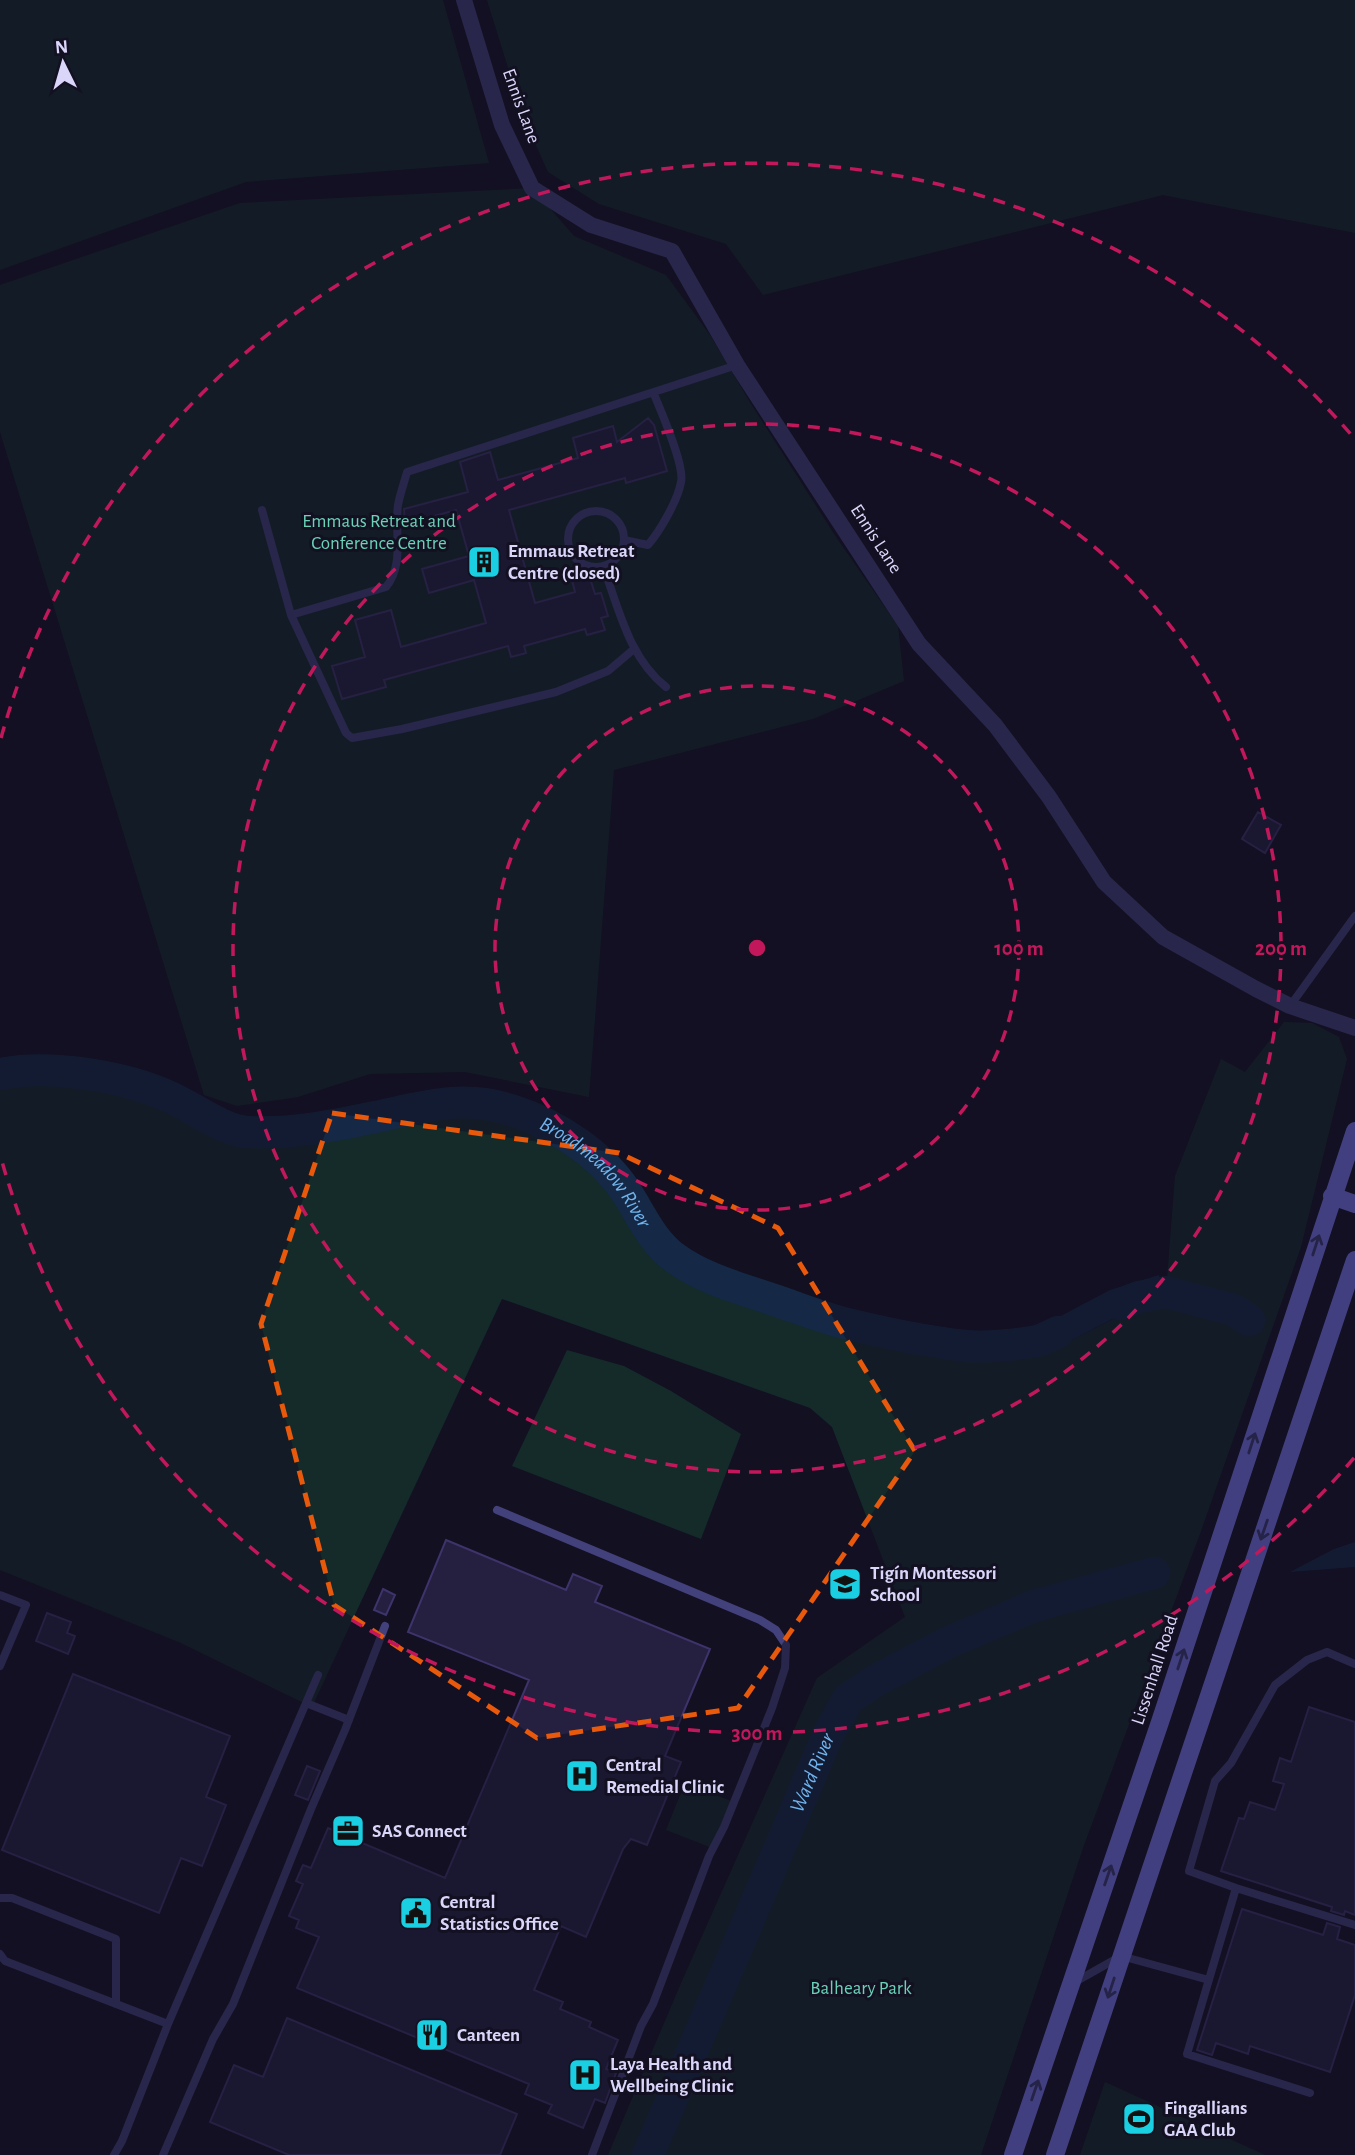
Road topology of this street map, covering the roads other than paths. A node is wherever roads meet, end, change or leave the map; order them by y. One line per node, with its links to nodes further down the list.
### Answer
1 (464, 0): 2 (street, Ennis Lane)
2 (737, 365): 3 (lane); 11 (street, Ennis Lane)
3 (654, 394): 5 (lane); 7 (lane)
4 (262, 510): 7 (lane)
5 (624, 540): 6 (lane); 6 (lane)
6 (603, 566): 8 (lane)
7 (291, 615): 8 (lane)
8 (634, 649): 9 (lane)
9 (666, 687)
10 (1355, 916): 11 (lane)
11 (1290, 1006): 12 (street, Ennis Lane)
12 (1355, 1028)
13 (1355, 1130): 14 (main road, Lissenhall Road)
14 (1332, 1196): 15 (main road); 31 (main road, Lissenhall Road, one-way to 14)
15 (1355, 1204)
16 (1355, 1260): 29 (main road, one-way to 29)
17 (496, 1510): 37 (lane)
18 (0, 1595): 21 (lane)
19 (385, 1626): 24 (lane)
20 (1355, 1664): 25 (lane)
21 (0, 1666)
22 (318, 1675): 23 (lane)
23 (306, 1703): 24 (lane); 33 (lane)
24 (349, 1720): 36 (lane)
25 (1236, 1888): 27 (lane); 30 (lane)
26 (0, 1898): 32 (lane)
27 (1355, 1925)
28 (0, 1954): 32 (lane)
29 (1121, 1956): 30 (lane); 31 (lane); 39 (main road, one-way to 39)
30 (1209, 1980): 34 (lane)
31 (1071, 1985): 38 (main road, Lissenhall Road, one-way to 31)
32 (116, 2004): 33 (lane)
33 (169, 2024): 35 (lane)
34 (1310, 2093)
35 (114, 2155)
36 (163, 2155)
37 (592, 2155)
38 (1013, 2155)
39 (1055, 2155)

